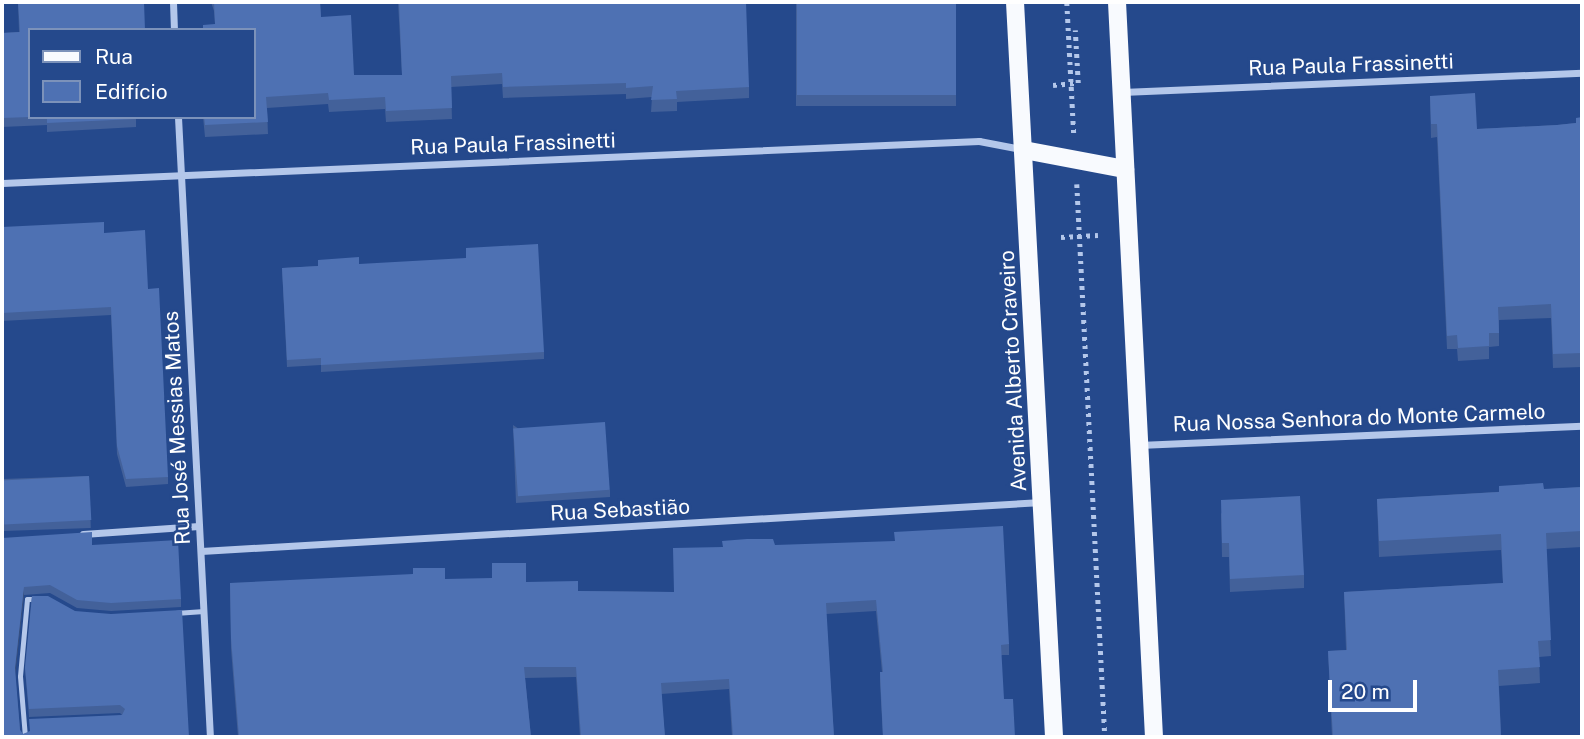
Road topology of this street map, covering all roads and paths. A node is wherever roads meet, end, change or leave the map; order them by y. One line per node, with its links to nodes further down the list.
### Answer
1 (173, 2): 5 (street)
2 (1016, 2): 12 (main road, Avenida Alberto Craveiro)
3 (1067, 2): 8 (path)
4 (1117, 2): 10 (main road)
5 (174, 28)
6 (1075, 30): 8 (path)
7 (1582, 73): 10 (street, Rua Paula Frassinetti)
8 (1071, 84): 9 (path); 13 (path)
9 (1053, 85)
10 (1122, 92): 14 (main road)
11 (178, 119): 15 (street, Rua José Messias Matos)
12 (1024, 150): 13 (main road); 15 (street, Rua Paula Frassinetti); 22 (main road, Avenida Alberto Craveiro)
13 (1076, 160): 14 (main road); 18 (path)
14 (1125, 169): 21 (main road)
15 (182, 175): 16 (street, Rua Paula Frassinetti); 23 (street, Rua José Messias Matos)
16 (2, 183)
17 (1098, 235): 18 (path)
18 (1080, 236): 19 (path); 34 (path)
19 (1061, 237)
20 (1582, 426): 21 (street, Rua Nossa Senhora do Monte Carmelo)
21 (1138, 445): 35 (main road)
22 (1042, 502): 25 (street, Rua Sebastião); 33 (main road, Avenida Alberto Craveiro)
23 (199, 526): 24 (street); 25 (street, Rua José Messias Matos)
24 (68, 536)
25 (201, 551): 27 (street, Rua José Messias Matos)
26 (49, 598): 30 (lane)
27 (204, 611): 28 (lane); 32 (street, Rua José Messias Matos)
28 (164, 613)
29 (37, 721): 30 (lane)
30 (23, 722): 31 (lane)
31 (25, 737)
32 (210, 737)
33 (1054, 737)
34 (1105, 737)
35 (1154, 737)

